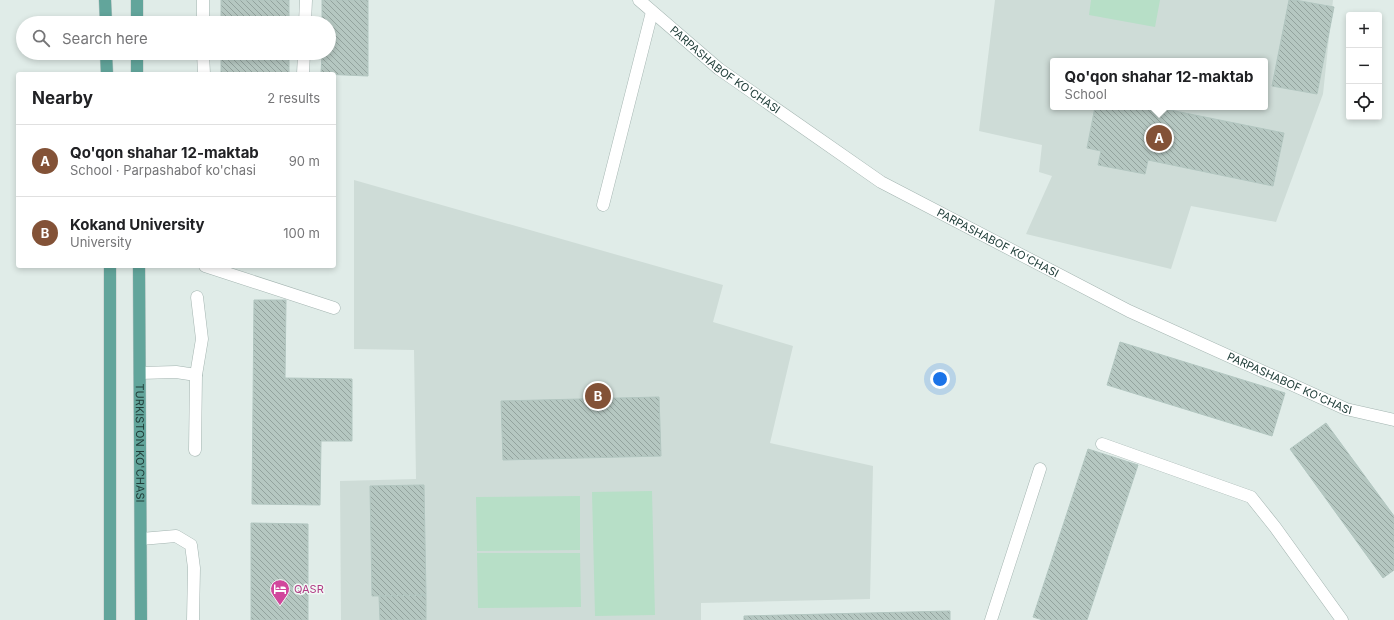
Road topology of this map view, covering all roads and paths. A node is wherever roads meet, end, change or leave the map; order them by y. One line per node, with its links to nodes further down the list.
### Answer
1 (106, 0): 7 (main road)
2 (137, 0): 8 (main road)
3 (203, 0): 9 (street)
4 (306, 0): 10 (street)
5 (639, 0): 6 (street, PARPASHABOF KO'CHASI)
6 (652, 12): 19 (street); 27 (street, PARPASHABOF KO'CHASI)
7 (106, 16)
8 (137, 16)
9 (203, 16)
10 (305, 16)
11 (106, 60): 15 (main road)
12 (137, 60): 16 (main road)
13 (203, 60): 17 (street)
14 (304, 60): 18 (street)
15 (107, 72)
16 (137, 72)
17 (204, 72)
18 (303, 72)
19 (603, 205)
20 (110, 268): 32 (main road)
21 (139, 268): 25 (main road, TURKISTON KO'CHASI)
22 (211, 268): 24 (street)
23 (197, 297): 26 (street)
24 (334, 308)
25 (140, 373): 26 (street); 31 (main road, TURKISTON KO'CHASI)
26 (196, 375): 29 (street)
27 (1394, 420)
28 (1102, 444): 36 (street)
29 (195, 450)
30 (1040, 469): 35 (street)
31 (140, 539): 33 (main road, TURKISTON KO'CHASI); 34 (street)
32 (110, 620)
33 (141, 620)
34 (193, 620)
35 (991, 620)
36 (1342, 620)

